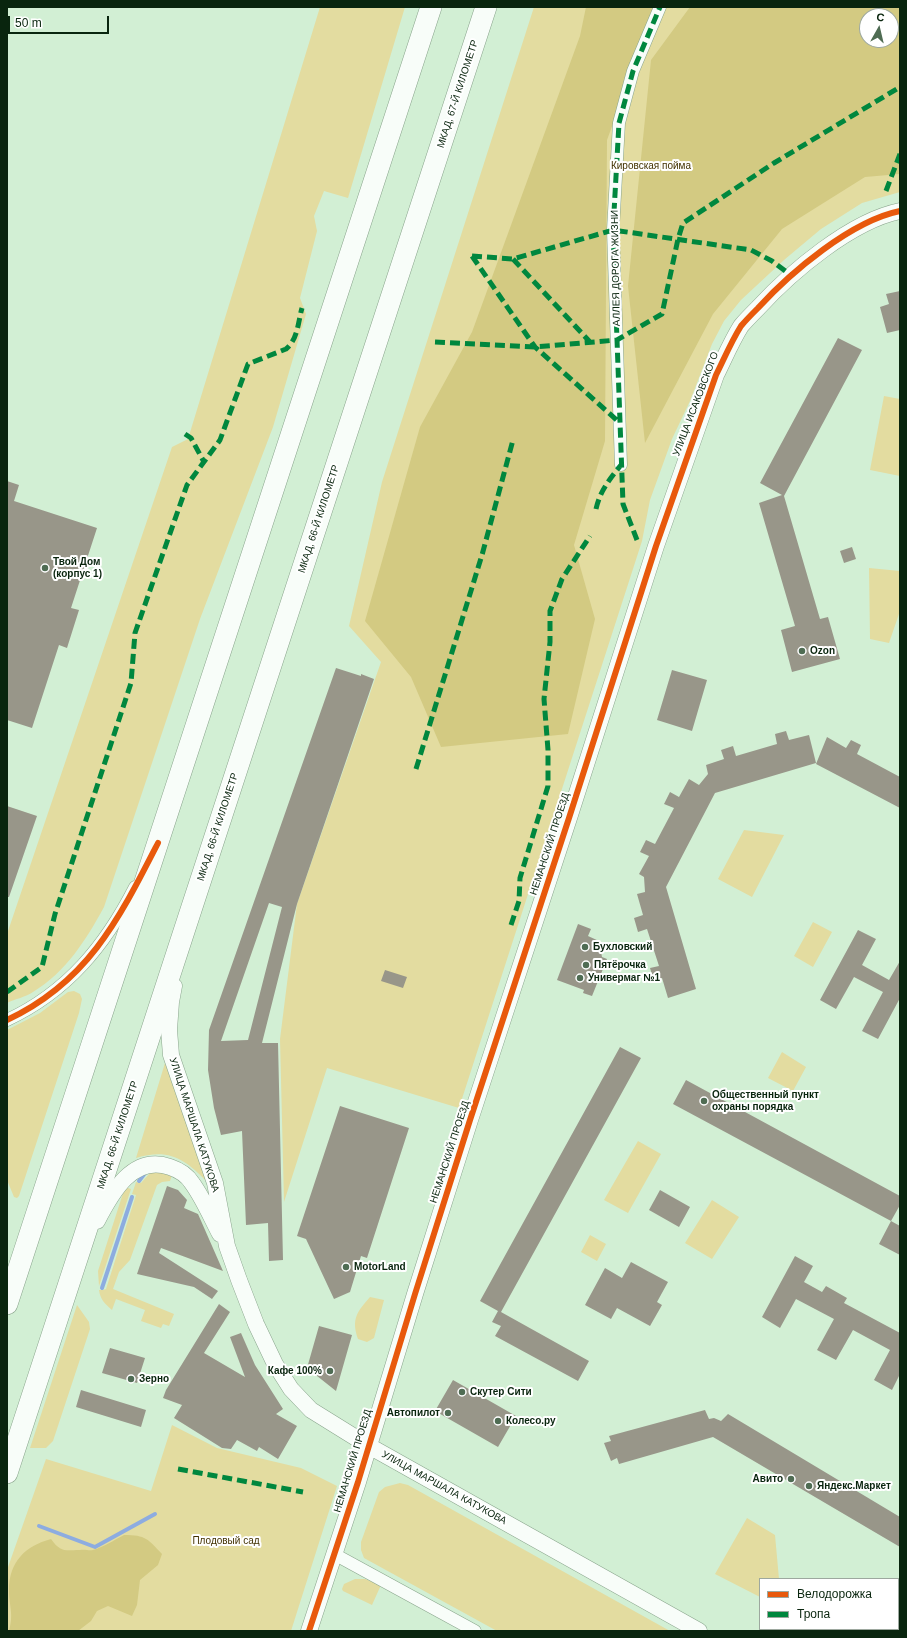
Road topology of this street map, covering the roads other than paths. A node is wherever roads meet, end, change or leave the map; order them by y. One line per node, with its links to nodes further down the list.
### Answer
1 (431, 7): 8 (highway)
2 (486, 7): 4 (highway, МКАД, 67-Й КИЛОМЕТР)
3 (660, 7): 6 (street, АЛЛЕЯ ДОРОГА ЖИЗНИ)
4 (429, 181): 9 (highway, МКАД, 66-Й КИЛОМЕТР)
5 (900, 211): 7 (street, УЛИЦА ИСАКОВСКОГО)
6 (621, 466)
7 (613, 680): 14 (street, НЕМАНСКИЙ ПРОЕЗД)
8 (158, 843): 10 (street); 13 (highway)
9 (191, 910): 11 (street, УЛИЦА МАРШАЛА КАТУКОВА); 12 (highway, МКАД, 66-Й КИЛОМЕТР)
10 (7, 1020)
11 (227, 1246): 12 (street, УЛИЦА МАРШАЛА КАТУКОВА); 14 (street, УЛИЦА МАРШАЛА КАТУКОВА)
12 (78, 1257): 15 (highway, МКАД, 66-Й КИЛОМЕТР)
13 (7, 1304)
14 (369, 1446): 16 (street, НЕМАНСКИЙ ПРОЕЗД); 19 (street, УЛИЦА МАРШАЛА КАТУКОВА)
15 (7, 1474)
16 (334, 1554): 17 (street, НЕМАНСКИЙ ПРОЕЗД); 18 (street)
17 (309, 1631)
18 (475, 1631)
19 (699, 1631)

